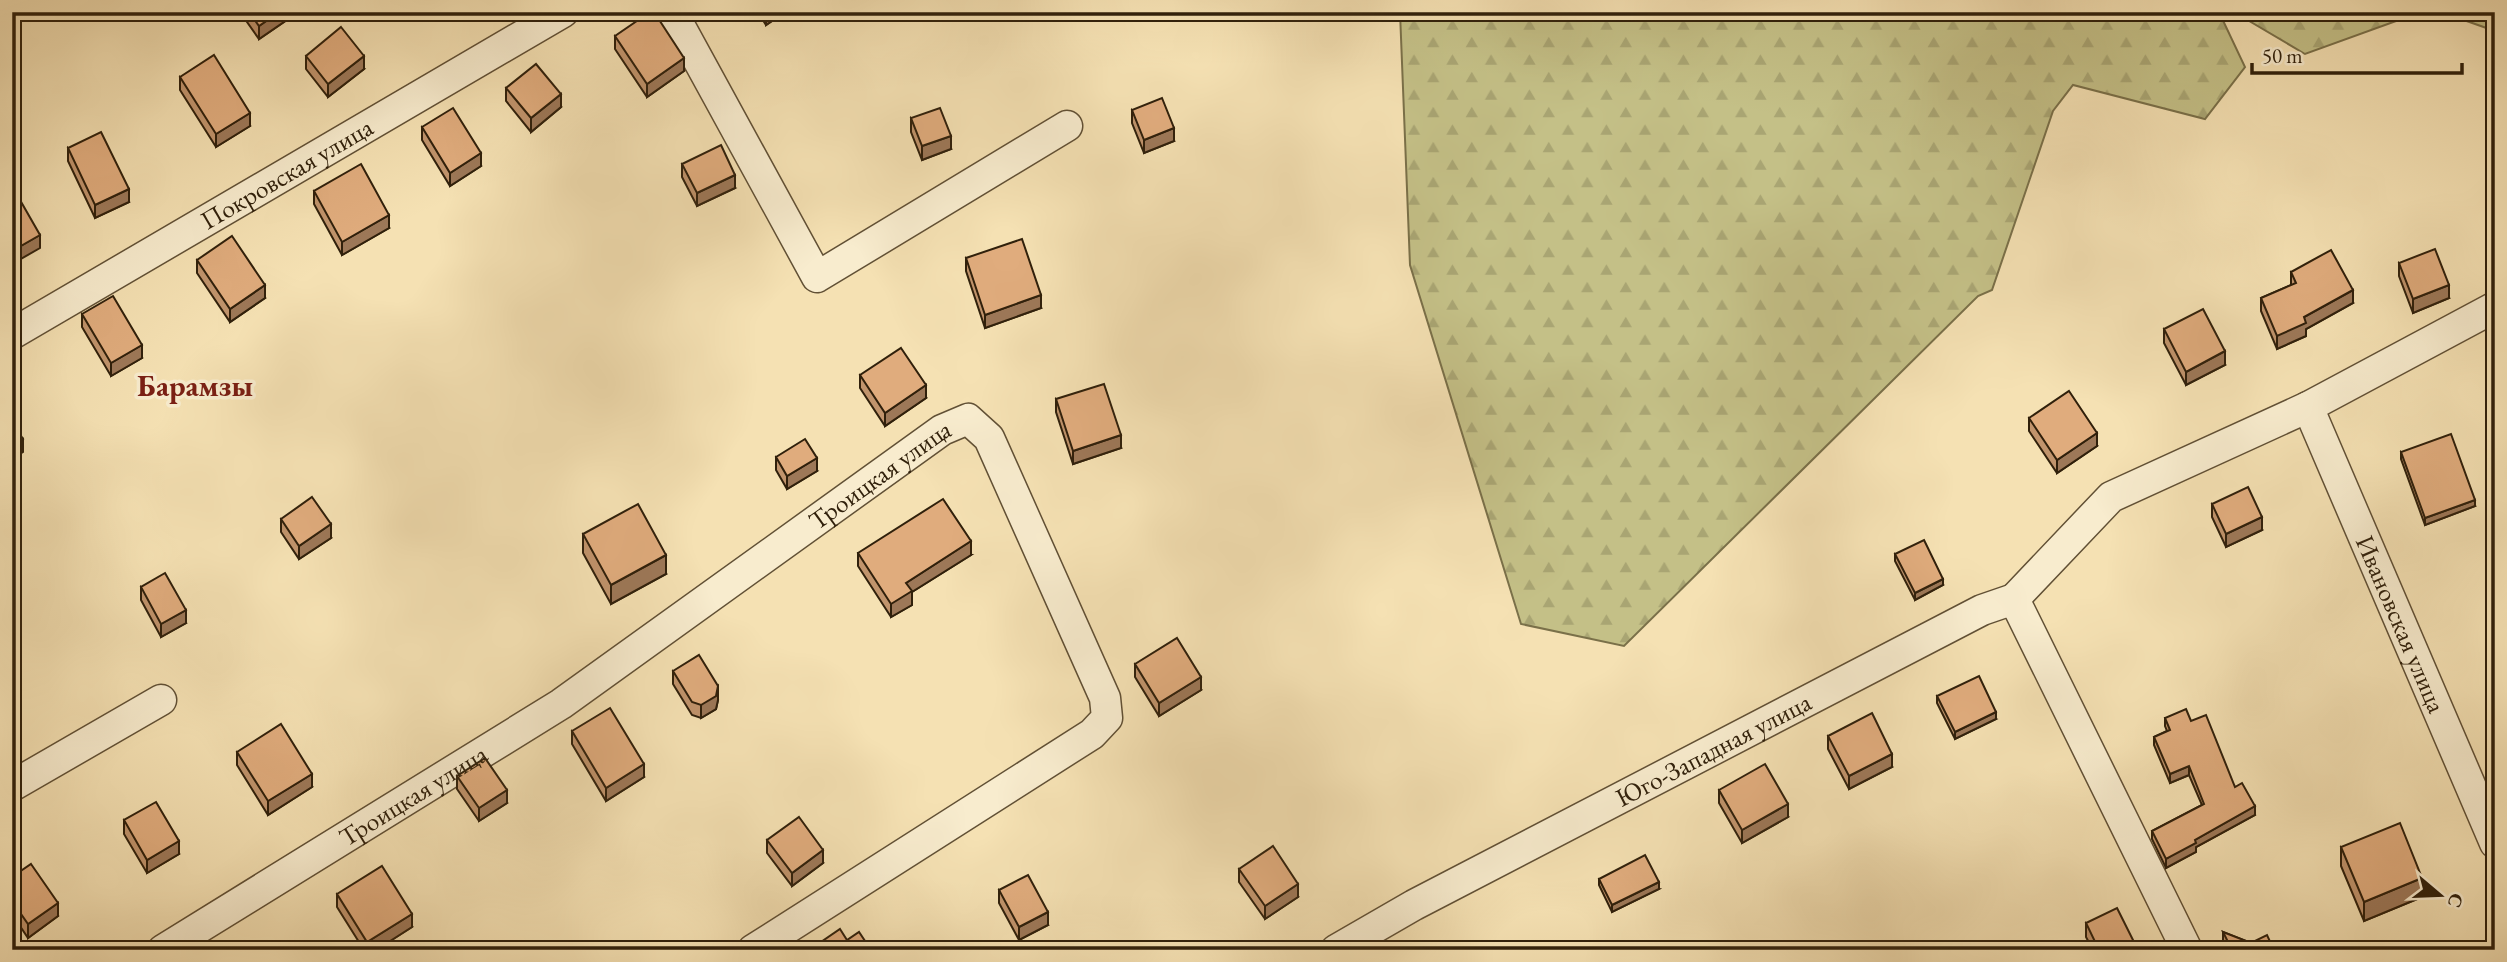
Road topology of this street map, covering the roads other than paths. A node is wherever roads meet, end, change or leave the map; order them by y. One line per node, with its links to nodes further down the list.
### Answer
1 (563, 12): 5 (street, Покровская улица)
2 (672, 12): 3 (street)
3 (1066, 126)
4 (2495, 307): 6 (street, Юго-Западная улица)
5 (12, 334)
6 (2308, 407): 7 (street, Юго-Западная улица); 10 (street, Ивановская улица)
7 (2014, 598): 13 (street, Юго-Западная улица); 14 (street)
8 (161, 700): 9 (street)
9 (12, 786)
10 (2495, 843)
11 (163, 950): 12 (street, Троицкая улица)
12 (753, 950)
13 (1336, 950)
14 (2188, 950)

